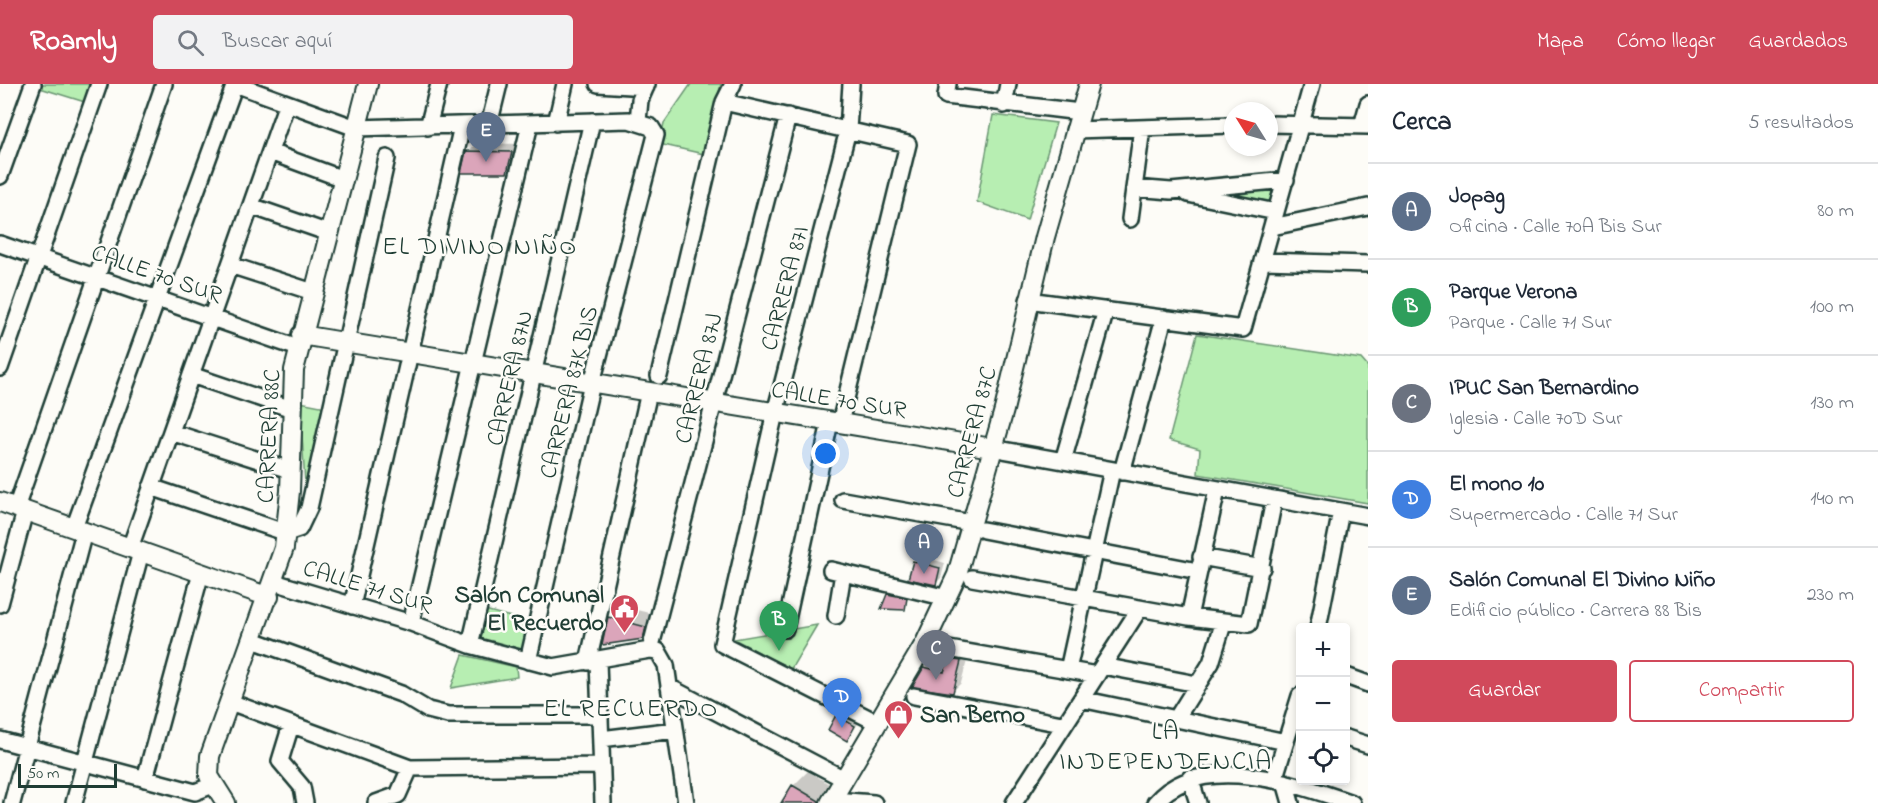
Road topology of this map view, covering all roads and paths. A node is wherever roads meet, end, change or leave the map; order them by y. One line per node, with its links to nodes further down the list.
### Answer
1 (33, 84): 40 (street)
2 (99, 84): 52 (street)
3 (164, 84): 56 (street)
4 (235, 84): 18 (street); 58 (street)
5 (368, 84): 34 (street, CARRERA 88C)
6 (439, 84): 33 (street)
7 (499, 84): 29 (street)
8 (565, 84): 25 (street)
9 (598, 84): 15 (street)
10 (733, 84): 17 (street)
11 (851, 84): 36 (street, CARRERA 87I)
12 (1008, 84): 20 (street)
13 (1089, 84): 21 (street, CARRERA 87C)
14 (1312, 84): 26 (street)
15 (647, 85): 23 (street)
16 (947, 90): 20 (street)
17 (724, 102): 22 (street); 71 (street)
18 (287, 103): 34 (street); 38 (street)
19 (1368, 104): 32 (street)
20 (1004, 105): 21 (street)
21 (1080, 112): 37 (street, CARRERA 87C)
22 (788, 116): 36 (street); 72 (street, CARRERA 87J)
23 (638, 120): 24 (street); 70 (street, CARRERA 87K BIS)
24 (592, 121): 25 (street); 68 (street, CARRERA 87N)
25 (556, 123): 27 (street)
26 (1301, 123): 28 (street); 32 (street); 42 (street)
27 (530, 124): 29 (street); 66 (street)
28 (1278, 124)
29 (489, 125): 31 (street)
30 (1224, 125): 35 (street)
31 (462, 126): 33 (street); 65 (street)
32 (1365, 126)
33 (428, 127): 34 (street)
34 (356, 128): 41 (street, CARRERA 88C)
35 (1142, 128): 37 (street); 43 (street)
36 (848, 130): 74 (street, CARRERA 87I); 75 (street)
37 (1074, 130): 59 (street, CARRERA 87C)
38 (270, 152): 41 (street); 45 (street)
39 (387, 158): 64 (street)
40 (0, 176)
41 (343, 179): 50 (street, CARRERA 88C)
42 (1286, 180): 44 (street); 47 (street)
43 (1134, 188): 44 (street); 48 (street)
44 (1171, 191): 47 (street)
45 (251, 206): 50 (street); 55 (street)
46 (1366, 207): 49 (street)
47 (1276, 212): 49 (street)
48 (1130, 219)
49 (1272, 227): 53 (street)
50 (328, 233): 57 (street, CARRERA 88C)
51 (0, 244): 52 (street, CALLE 70 SUR)
52 (38, 257): 56 (street, CALLE 70 SUR); 67 (street)
53 (1262, 261): 54 (street); 62 (street)
54 (1368, 264)
55 (230, 265): 57 (street); 61 (street)
56 (96, 278): 58 (street, CALLE 70 SUR); 85 (street)
57 (313, 292): 63 (street, CARRERA 88C)
58 (157, 299): 61 (street, CALLE 70 SUR); 89 (street)
59 (1028, 300): 60 (street); 77 (street, CARRERA 87C)
60 (1106, 310): 62 (street); 78 (street)
61 (211, 318): 63 (street, CALLE 70 SUR); 69 (street)
62 (1164, 318): 80 (street)
63 (300, 341): 64 (street, CALLE 70 SUR); 73 (street, CARRERA 88C)
64 (346, 342): 65 (street, CALLE 70 SUR); 90 (street)
65 (410, 353): 66 (street, CALLE 70 SUR); 101 (street)
66 (472, 363): 68 (street, CALLE 70 SUR); 106 (street)
67 (0, 368)
68 (533, 373): 70 (street, CALLE 70 SUR); 110 (street, CARRERA 87N)
69 (191, 375): 73 (street); 76 (street)
70 (592, 382): 71 (street, CALLE 70 SUR); 113 (street, CARRERA 87K BIS)
71 (654, 384): 72 (street, CALLE 70 SUR); 114 (street)
72 (716, 403): 74 (street, CALLE 70 SUR); 112 (street, CARRERA 87J)
73 (292, 409): 79 (street, CARRERA 88C)
74 (775, 412): 75 (street, CALLE 70 SUR); 126 (street, CARRERA 87I)
75 (835, 423): 77 (street, CALLE 70 SUR); 108 (street)
76 (171, 432): 79 (street); 81 (street)
77 (992, 448): 78 (street, CALLE 70 SUR); 88 (street, CARRERA 87C)
78 (1063, 461): 80 (street, CALLE 70 SUR)
79 (290, 470): 90 (street, CARRERA 88C)
80 (1117, 471): 82 (street, CALLE 70 SUR); 92 (street)
81 (151, 487): 90 (street); 91 (street)
82 (1217, 490): 84 (street, CALLE 70 SUR); 93 (street)
83 (843, 500): 88 (street)
84 (1274, 500): 86 (street, CALLE 70 SUR); 94 (street)
85 (14, 507): 89 (street, CALLE 71 SUR); 100 (street)
86 (1341, 511): 87 (street, CALLE 70 SUR); 107 (street)
87 (1368, 516)
88 (977, 526): 92 (street); 98 (street, CARRERA 87C)
89 (79, 530): 91 (street, CALLE 71 SUR); 136 (street)
90 (287, 533): 97 (street, CARRERA 88C)
91 (135, 550): 95 (street, CALLE 71 SUR); 137 (street)
92 (1094, 551): 93 (street); 99 (street)
93 (1200, 564): 94 (street); 104 (street)
94 (1262, 568): 105 (street)
95 (201, 573): 97 (street, CALLE 71 SUR); 141 (street)
96 (972, 578): 99 (street)
97 (271, 590): 101 (street, CALLE 71 SUR); 109 (street, CARRERA 88C)
98 (947, 598): 103 (street); 126 (street, CARRERA 87C)
99 (1084, 598): 102 (street); 115 (street)
100 (0, 604)
101 (352, 606): 106 (street, CALLE 71 SUR)
102 (1140, 608): 104 (street); 116 (street)
103 (836, 616)
104 (1189, 617): 105 (street)
105 (1224, 621): 118 (street)
106 (411, 623): 110 (street, CALLE 71 SUR)
107 (1319, 623)
108 (785, 628)
109 (253, 640): 123 (street, CARRERA 88C); 124 (street)
110 (470, 645): 113 (street, CALLE 71 SUR)
111 (949, 649): 115 (street)
112 (654, 650): 114 (street, CALLE 71 SUR); 120 (street)
113 (528, 661): 114 (street, CALLE 71 SUR)
114 (593, 661): 124 (street)
115 (1068, 670): 116 (street)
116 (1100, 670): 118 (street); 122 (street)
117 (1349, 677): 119 (street)
118 (1197, 684): 125 (street)
119 (1368, 684)
120 (669, 687): 130 (street); 142 (street)
121 (914, 696): 128 (street)
122 (1081, 699): 125 (street); 128 (street)
123 (230, 702): 127 (street); 144 (street, CARRERA 88C)
124 (600, 715): 131 (street)
125 (1176, 718): 134 (street)
126 (876, 722): 142 (street, CARRERA 87C)
127 (291, 724): 139 (street); 149 (street)
128 (1062, 724): 154 (street)
129 (1296, 724): 134 (street)
130 (675, 730): 131 (street); 152 (street)
131 (601, 739): 138 (street)
132 (1350, 739): 135 (street)
133 (0, 740): 136 (street)
134 (1286, 741): 143 (street)
135 (1368, 745)
136 (27, 747): 137 (street); 146 (street)
137 (85, 763): 141 (street); 147 (street)
138 (600, 766): 139 (street); 151 (street)
139 (410, 768): 150 (street)
140 (1190, 778): 143 (street); 155 (street); 156 (street)
141 (145, 779): 144 (street)
142 (844, 779): 145 (street, CARRERA 87C)
143 (1280, 781): 157 (street); 158 (street)
144 (213, 785): 148 (street)
145 (831, 801): 153 (street)
146 (12, 803)
147 (74, 803)
148 (226, 803)
149 (305, 803)
150 (376, 803)
151 (603, 803)
152 (686, 803)
153 (874, 803)
154 (1014, 803)
155 (1155, 803)
156 (1198, 803)
157 (1291, 803)
158 (1352, 803)

